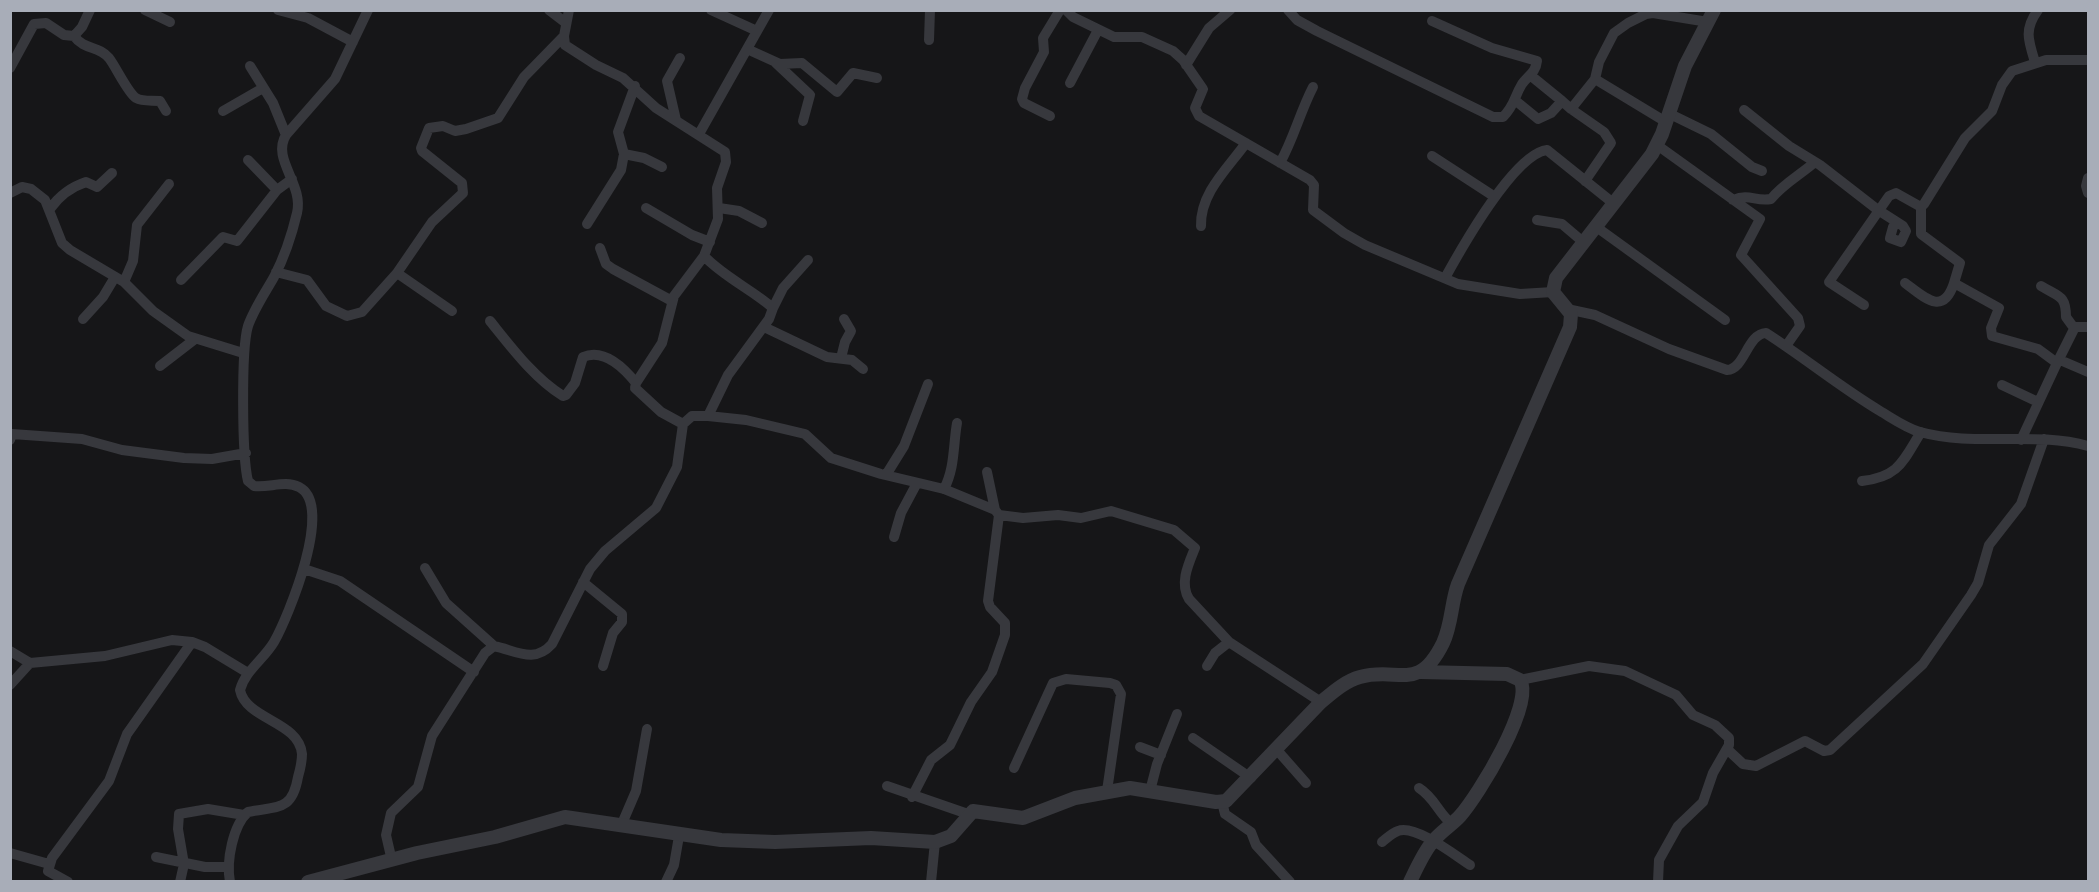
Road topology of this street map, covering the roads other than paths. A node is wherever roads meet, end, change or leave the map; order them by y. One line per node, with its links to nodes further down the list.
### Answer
1 (90, 10): 22 (street)
2 (145, 10): 18 (street)
3 (278, 10): 25 (street)
4 (368, 10): 25 (street)
5 (549, 10): 19 (street)
6 (569, 10): 19 (street)
7 (711, 10): 21 (street)
8 (769, 10): 21 (street)
9 (930, 10): 24 (street)
10 (1060, 10): 46 (street)
11 (1066, 10): 20 (street)
12 (1230, 10): 31 (street)
13 (1288, 10): 41 (street)
14 (2038, 10): 30 (street)
15 (1651, 12): 16 (street); 36 (street)
16 (1711, 16): 47 (street)
17 (1432, 21): 34 (street)
18 (170, 22)
19 (566, 23): 23 (street)
20 (1098, 30): 31 (street); 37 (street)
21 (757, 31): 26 (street)
22 (74, 36): 33 (street); 44 (street)
23 (564, 36): 38 (street); 89 (street)
24 (929, 40)
25 (353, 42): 50 (street)
26 (747, 49): 29 (street); 51 (street)
27 (680, 58): 48 (street)
28 (2088, 60): 30 (street)
29 (775, 62): 35 (street); 49 (street)
30 (2035, 62): 73 (street)
31 (1186, 65): 52 (street)
32 (250, 66): 40 (street)
33 (10, 68)
34 (1530, 75): 41 (street); 42 (street)
35 (878, 78)
36 (1595, 80): 42 (street); 47 (street)
37 (1070, 83)
38 (635, 86): 48 (street); 54 (street)
39 (1312, 87): 58 (street)
40 (263, 88): 45 (street); 50 (street)
41 (1516, 101): 42 (street)
42 (1567, 105): 64 (street)
43 (1744, 110): 57 (street)
44 (166, 111)
45 (223, 111)
46 (1050, 116)
47 (1667, 118): 53 (street); 60 (street)
48 (676, 120): 51 (street)
49 (803, 121)
50 (288, 133): 63 (street)
51 (699, 134): 72 (street)
52 (1246, 143): 58 (street); 81 (street)
53 (1657, 145): 70 (street); 71 (street)
54 (624, 154): 59 (street); 80 (street)
55 (1432, 156): 69 (street)
56 (248, 160): 66 (street)
57 (1815, 162): 70 (street); 76 (street)
58 (1280, 163): 90 (street)
59 (662, 167)
60 (1762, 171)
61 (112, 173): 75 (street)
62 (2088, 178): 68 (street)
63 (292, 179): 66 (street); 88 (street)
64 (1585, 181): 69 (street); 71 (street)
65 (170, 184): 91 (street)
66 (277, 190): 92 (street)
67 (10, 193): 75 (street)
68 (2088, 193)
69 (1495, 197): 90 (street)
70 (1733, 200): 110 (street)
71 (1613, 203): 82 (street)
72 (719, 207): 78 (street); 84 (street)
73 (1921, 207): 76 (street); 94 (street)
74 (646, 208): 84 (street)
75 (50, 209): 91 (street)
76 (1878, 210): 79 (street); 98 (street)
77 (1537, 220): 83 (street)
78 (762, 223)
79 (1897, 223)
80 (587, 224)
81 (1201, 226)
82 (1595, 226): 83 (street); 104 (street)
83 (1582, 241): 96 (street)
84 (710, 242): 86 (street)
85 (600, 248): 97 (street)
86 (704, 256): 97 (street); 99 (street)
87 (808, 260): 99 (street)
88 (276, 272): 89 (street); 111 (street)
89 (397, 273): 101 (street)
90 (1445, 278): 96 (street)
91 (119, 280): 102 (street); 109 (street)
92 (181, 280)
93 (1905, 283): 94 (street)
94 (1954, 283): 113 (street)
95 (2041, 286): 108 (street)
96 (1553, 292): 100 (street)
97 (672, 301): 117 (street)
98 (1864, 305)
99 (773, 308): 106 (street)
100 (1568, 309): 110 (street); 148 (street)
101 (452, 311)
102 (83, 319)
103 (844, 319): 112 (street)
104 (1725, 320)
105 (490, 321): 117 (street)
106 (764, 327): 112 (street); 121 (street)
107 (2088, 327): 108 (street)
108 (2074, 328): 113 (street)
109 (195, 339): 111 (street); 114 (street)
110 (1786, 346): 124 (street)
111 (243, 353): 129 (street)
112 (841, 358): 115 (street)
113 (2058, 362): 116 (street); 120 (street)
114 (160, 366)
115 (863, 369)
116 (2088, 372)
117 (636, 383): 123 (street)
118 (928, 384): 131 (street)
119 (2002, 385): 120 (street)
120 (2038, 402): 127 (street)
121 (708, 416): 123 (street); 131 (street)
122 (957, 423): 134 (street)
123 (683, 424): 139 (street)
124 (1921, 432): 127 (street); 132 (street)
125 (11, 436): 129 (street)
126 (2044, 439): 127 (street); 128 (street); 157 (street)
127 (2021, 440)
128 (2088, 446)
129 (246, 453): 138 (street)
130 (987, 472): 135 (street)
131 (886, 476): 133 (street)
132 (1862, 482)
133 (917, 483): 134 (street); 136 (street)
134 (944, 489): 135 (street)
135 (997, 512): 141 (street); 167 (street)
136 (894, 537)
137 (425, 568): 142 (street)
138 (304, 569): 147 (street); 149 (street)
139 (583, 582): 142 (street); 145 (street)
140 (192, 642): 144 (street); 149 (street); 180 (street)
141 (1228, 642): 146 (street); 152 (street)
142 (494, 646): 147 (street)
143 (10, 651): 144 (street)
144 (30, 663): 151 (street)
145 (603, 666)
146 (1207, 666)
147 (474, 672): 179 (street)
148 (1421, 672): 150 (street); 152 (street)
149 (248, 673): 170 (street)
150 (1520, 680): 157 (street); 171 (street)
151 (10, 684)
152 (1321, 702): 158 (street)
153 (1177, 714): 159 (street)
154 (647, 729): 172 (street)
155 (1193, 738): 161 (street)
156 (1140, 747): 159 (street)
157 (1727, 749): 192 (street)
158 (1277, 750): 161 (street); 162 (street)
159 (1161, 755): 166 (street)
160 (1014, 768): 165 (street)
161 (1251, 778): 168 (street)
162 (1306, 783)
163 (887, 786): 167 (street)
164 (1419, 788): 171 (street)
165 (1107, 791): 166 (street); 169 (street)
166 (1150, 791): 168 (street)
167 (912, 797): 169 (street)
168 (1222, 802): 190 (street)
169 (968, 814): 175 (street)
170 (244, 815): 181 (street); 183 (street)
171 (1452, 824): 174 (street)
172 (621, 826): 173 (street); 179 (street)
173 (679, 836): 175 (street); 188 (street)
174 (1433, 840): 176 (street); 182 (street); 191 (street)
175 (935, 842): 189 (street)
176 (1382, 842)
177 (10, 853): 180 (street)
178 (156, 857): 181 (street)
179 (392, 861): 187 (street)
180 (49, 864): 184 (street)
181 (184, 864): 183 (street); 185 (street)
182 (1470, 865)
183 (228, 867): 186 (street)
184 (68, 882)
185 (180, 882)
186 (230, 882)
187 (308, 882)
188 (666, 882)
189 (931, 882)
190 (1290, 882)
191 (1410, 882)
192 (1658, 882)

